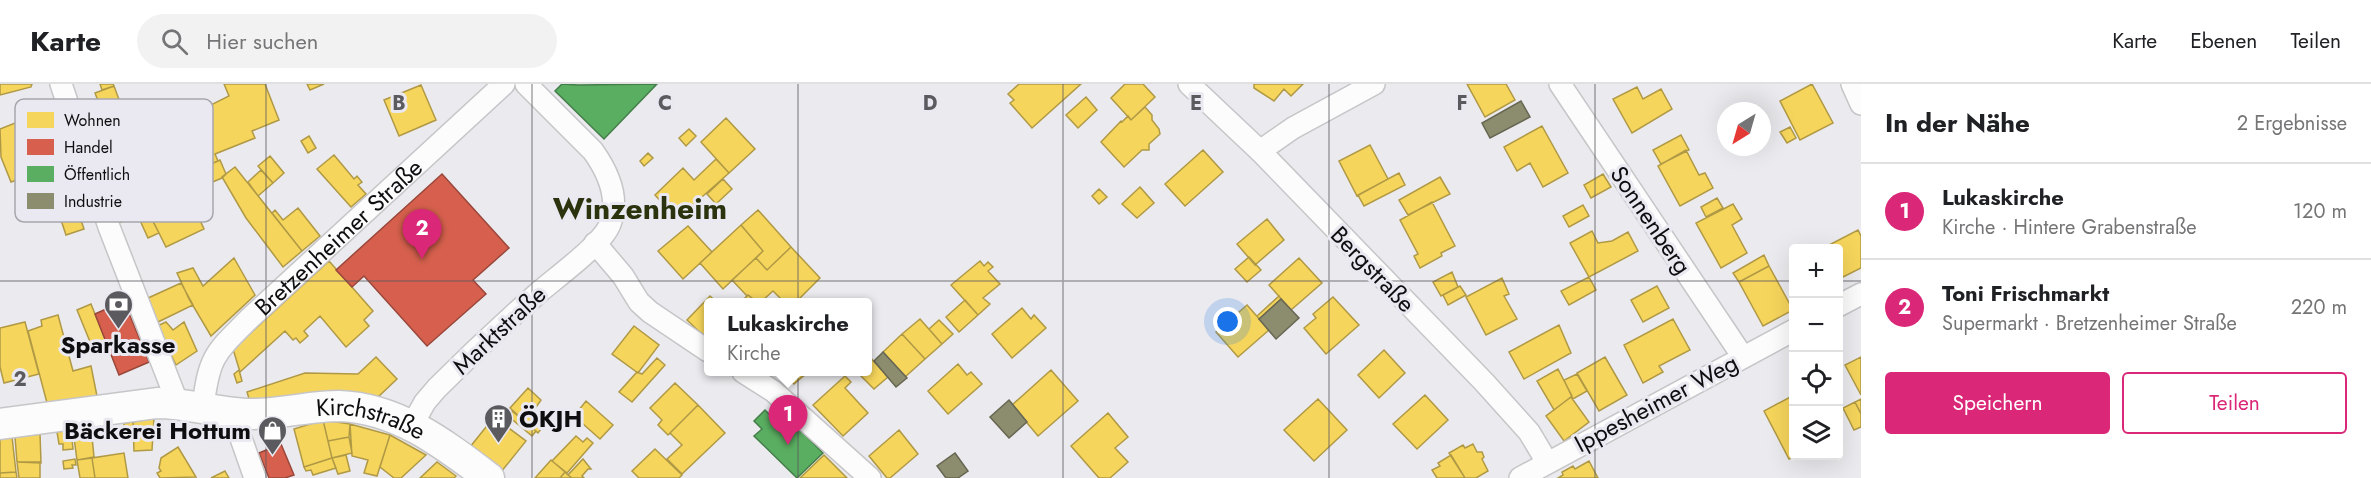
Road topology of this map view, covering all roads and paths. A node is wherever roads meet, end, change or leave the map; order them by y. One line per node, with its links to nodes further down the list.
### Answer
1 (61, 84): 8 (street)
2 (504, 84): 19 (street, Bretzenheimer Straße)
3 (526, 84): 12 (street, Marktstraße)
4 (1189, 84): 10 (street, Bergstraße)
5 (1374, 84): 10 (street)
6 (1560, 84): 17 (street, Sonnenberg)
7 (1852, 84): 9 (street)
8 (66, 99)
9 (1861, 104)
10 (1260, 151): 23 (street, Bergstraße)
11 (107, 222): 19 (street)
12 (595, 243): 16 (street); 22 (street, Marktstraße)
13 (1861, 294): 14 (street)
14 (1843, 304)
15 (1789, 333): 17 (street, Ippesheimer Weg)
16 (704, 348)
17 (1743, 357): 23 (street, Ippesheimer Weg)
18 (749, 376): 26 (street)
19 (191, 405): 20 (street); 21 (street)
20 (237, 413): 22 (street, Kirchstraße); 24 (street)
21 (0, 424)
22 (412, 426): 25 (street, Kirchstraße)
23 (1547, 462): 27 (street, Ippesheimer Weg)
24 (255, 478)
25 (489, 478)
26 (870, 478)
27 (1520, 478)

